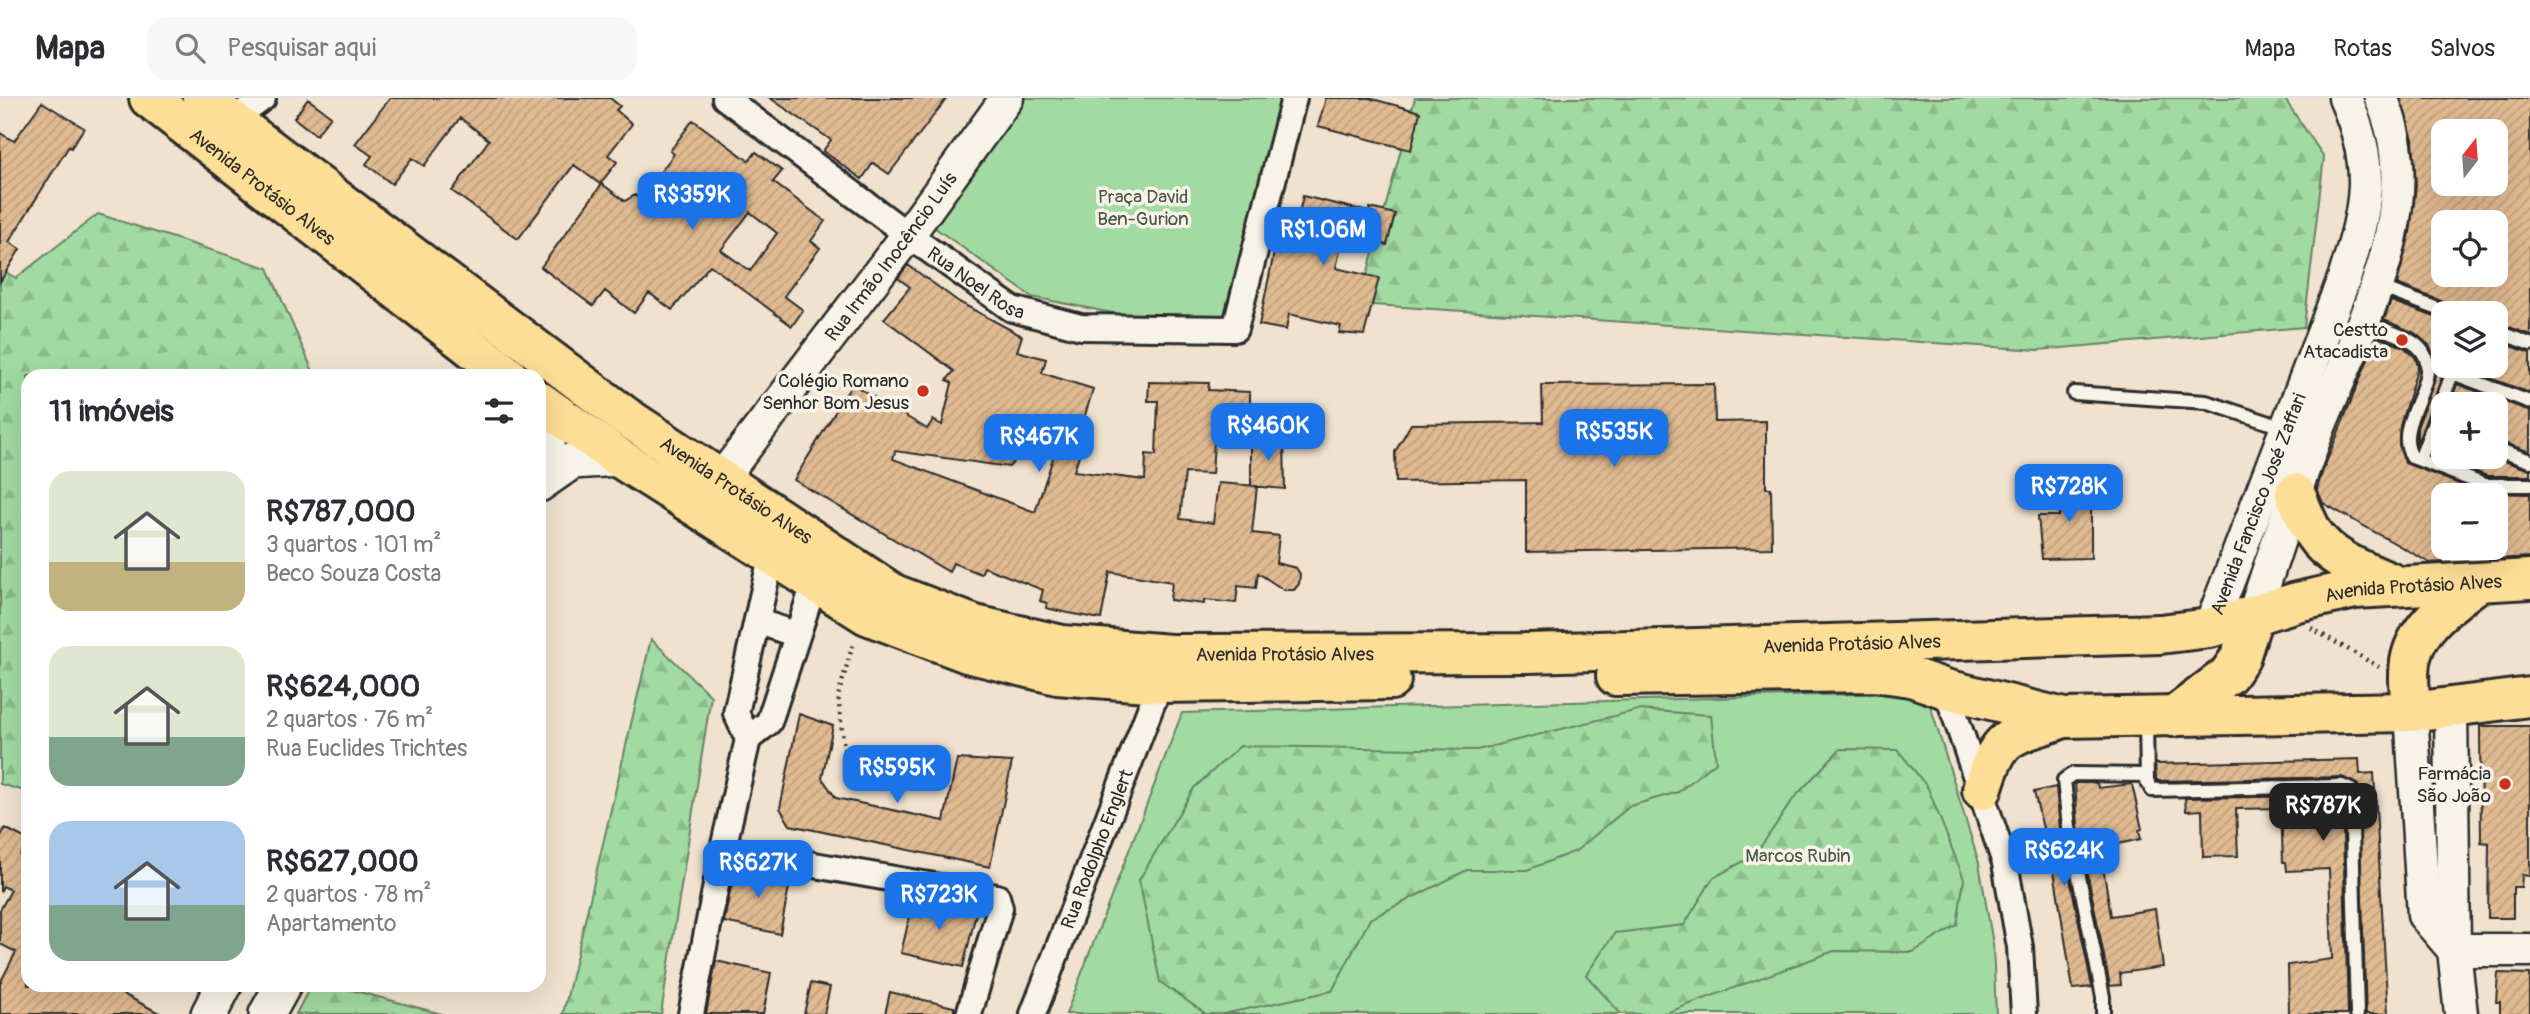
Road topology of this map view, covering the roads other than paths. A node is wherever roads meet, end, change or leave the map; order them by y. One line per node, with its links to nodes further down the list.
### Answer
1 (149, 98): 16 (main road, Avenida Protásio Alves)
2 (202, 98): 9 (main road, Avenida Protásio Alves)
3 (263, 98): 9 (street)
4 (1007, 98): 10 (street, Rua Irmão Inocêncio Luís)
5 (1294, 98): 10 (street, Rua Noel Rosa)
6 (2344, 98): 25 (street, Avenida Fancisco José Zaffari)
7 (2381, 98): 11 (street, Avenida Fancisco José Zaffari)
8 (737, 101): 10 (street, Rua Noel Rosa)
9 (232, 121): 17 (main road, Avenida Protásio Alves)
10 (908, 235): 32 (street, Rua Irmão Inocêncio Luís)
11 (2376, 286): 12 (lane); 13 (street, Avenida Fancisco José Zaffari)
12 (2431, 306)
13 (2362, 323): 25 (street, Avenida Fancisco José Zaffari); 29 (lane)
14 (2508, 336): 15 (lane)
15 (2530, 344)
16 (496, 369)
17 (560, 370): 21 (main road); 24 (main road, Avenida Protásio Alves)
18 (2474, 378): 20 (lane)
19 (2074, 393): 25 (lane)
20 (2530, 401)
21 (546, 409)
22 (546, 415): 24 (main road)
23 (546, 416): 28 (main road, Avenida Protásio Alves)
24 (625, 416): 32 (main road, Avenida Protásio Alves)
25 (2299, 434): 34 (street, Avenida Fancisco José Zaffari); 42 (street, Avenida Fancisco José Zaffari)
26 (2431, 440): 29 (lane)
27 (2508, 453): 30 (lane)
28 (619, 458): 31 (main road); 35 (main road, Avenida Protásio Alves)
29 (2420, 460): 33 (lane)
30 (2530, 461)
31 (546, 479)
32 (721, 479): 44 (main road, Avenida Protásio Alves)
33 (2530, 485)
34 (2295, 493): 39 (main road); 40 (street, Avenida Fancisco José Zaffari)
35 (772, 553): 37 (main road, Avenida Protásio Alves); 41 (street)
36 (2530, 579): 38 (main road, Avenida Protásio Alves)
37 (815, 581): 43 (street); 45 (main road, Avenida Protásio Alves)
38 (2476, 584): 39 (main road, Avenida Protásio Alves); 49 (main road)
39 (2398, 586): 40 (main road, Avenida Protásio Alves)
40 (2253, 617): 42 (main road, Avenida Protásio Alves); 51 (main road)
41 (757, 621): 43 (street); 52 (street)
42 (2210, 628): 44 (main road, Avenida Protásio Alves)
43 (797, 635): 52 (street)
44 (1923, 640): 46 (main road)
45 (1160, 683): 46 (main road, Avenida Protásio Alves); 62 (street, Rua Rodolpho Englert)
46 (1946, 690): 50 (main road, Avenida Protásio Alves); 54 (street)
47 (2530, 698): 48 (main road, Avenida Protásio Alves)
48 (2451, 708): 49 (main road, Avenida Protásio Alves); 56 (street)
49 (2411, 712): 51 (main road, Avenida Protásio Alves); 56 (street)
50 (2064, 718): 51 (main road, Avenida Protásio Alves); 54 (main road)
51 (2160, 718): 53 (lane)
52 (748, 739): 55 (street)
53 (2147, 775): 64 (lane); 65 (lane)
54 (1982, 790): 63 (street)
55 (723, 849): 60 (street); 61 (street)
56 (2454, 950): 57 (street); 66 (street)
57 (2530, 950)
58 (220, 992): 59 (main road)
59 (209, 1014)
60 (691, 1014)
61 (969, 1014)
62 (1033, 1014)
63 (2024, 1014)
64 (2104, 1014)
65 (2357, 1014)
66 (2461, 1014)

